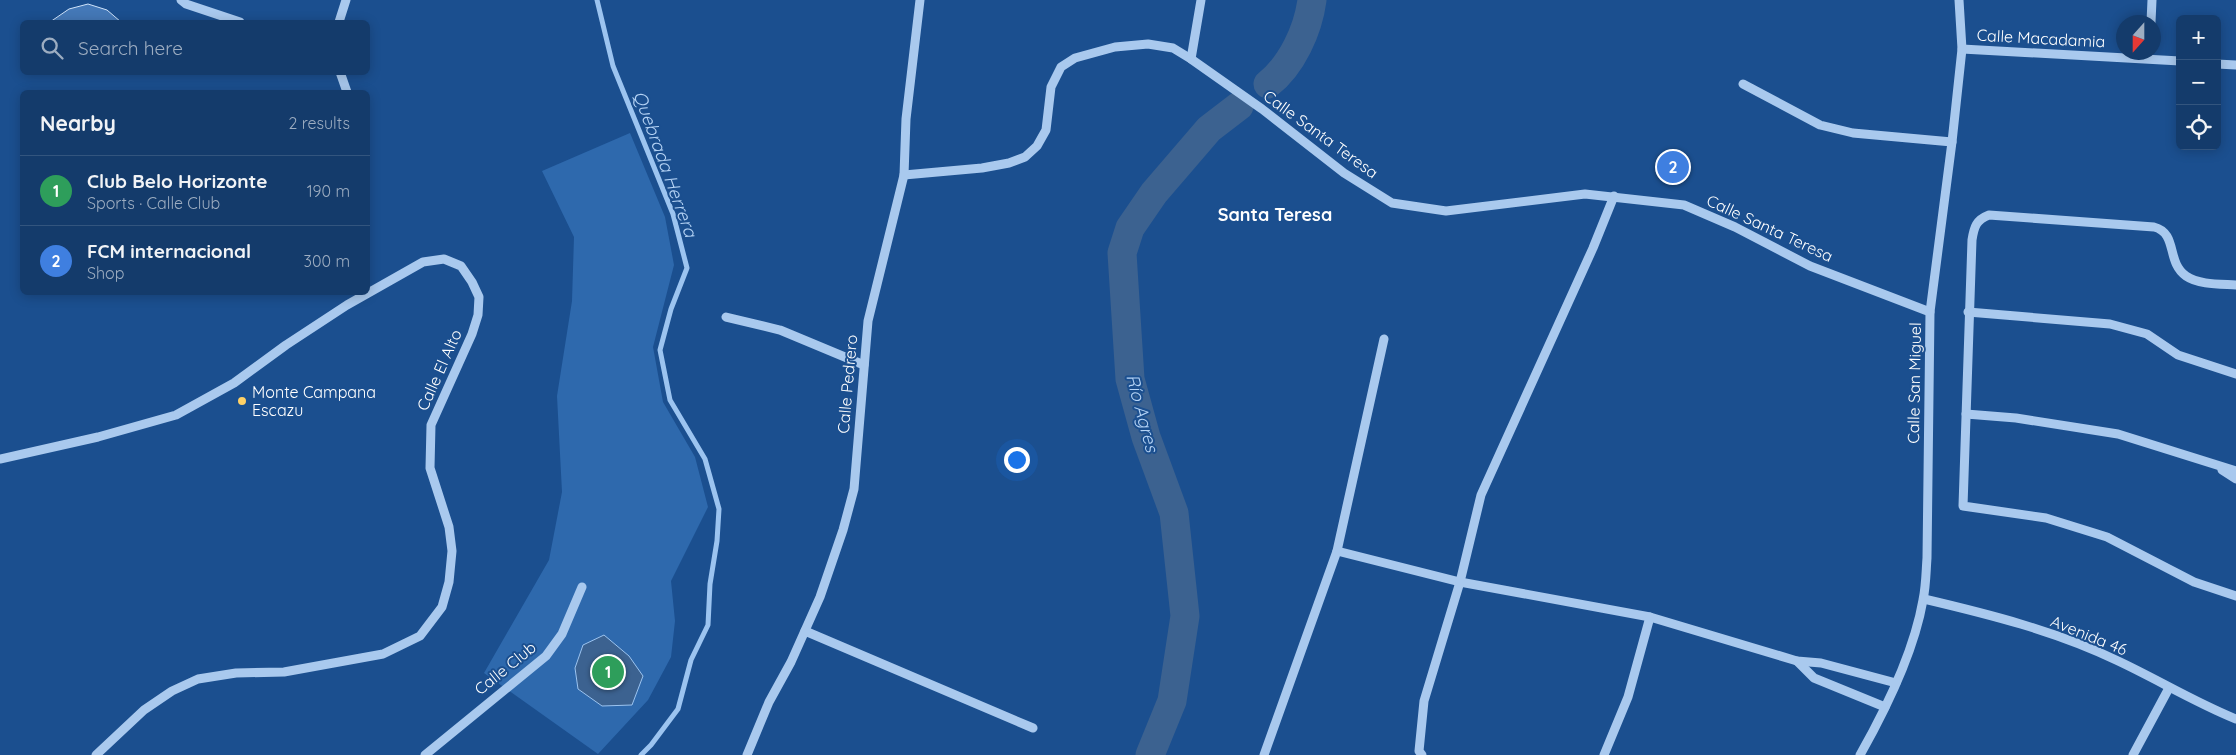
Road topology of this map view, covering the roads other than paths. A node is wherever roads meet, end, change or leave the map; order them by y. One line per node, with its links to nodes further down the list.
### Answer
1 (181, 0): 8 (street)
2 (346, 0): 9 (street)
3 (920, 0): 21 (street, Calle Pedrero)
4 (1201, 0): 13 (street)
5 (1958, 0): 10 (street, Calle San Miguel)
6 (2152, 0): 7 (street)
7 (2151, 15)
8 (234, 20)
9 (340, 20)
10 (1962, 49): 11 (street, Calle Macadamia); 20 (street, Calle San Miguel)
11 (2116, 55)
12 (2161, 58): 14 (street, Calle Macadamia)
13 (1191, 59): 21 (street, Calle Santa Teresa); 22 (street, Calle Santa Teresa)
14 (2176, 60)
15 (2221, 64): 16 (street)
16 (2236, 65)
17 (341, 75): 19 (street)
18 (1743, 84): 20 (street)
19 (345, 90)
20 (1952, 142): 28 (street, Calle San Miguel)
21 (904, 175): 32 (street, Calle Pedrero)
22 (1614, 196): 28 (street, Calle Santa Teresa); 40 (street)
23 (2236, 285): 29 (street)
24 (370, 292): 52 (street, Calle El Alto)
25 (348, 295): 27 (street)
26 (364, 295): 27 (street, Calle El Alto)
27 (346, 305): 35 (street, Calle El Alto)
28 (1930, 312): 43 (street, Calle San Miguel)
29 (1968, 312): 33 (street); 34 (street)
30 (726, 317): 32 (street)
31 (1384, 339): 39 (street)
32 (864, 365): 45 (street, Calle Pedrero)
33 (2236, 374)
34 (1966, 414): 36 (street); 42 (street)
35 (0, 459)
36 (2209, 462): 37 (street); 38 (street)
37 (2236, 471)
38 (2236, 479)
39 (1337, 551): 40 (street); 55 (street)
40 (1460, 582): 44 (street); 56 (street)
41 (582, 587): 53 (street, Calle Club)
42 (2236, 596)
43 (1924, 598): 47 (street, Calle San Miguel); 48 (street, Avenida 46)
44 (1650, 617): 46 (street); 57 (street)
45 (805, 631): 51 (street); 54 (street, Calle Pedrero)
46 (1797, 661): 47 (street); 49 (street)
47 (1896, 683): 49 (street, Calle San Miguel)
48 (2169, 688): 50 (street, Avenida 46); 59 (street)
49 (1885, 707): 58 (street, Calle San Miguel)
50 (2236, 719)
51 (1033, 728)
52 (96, 755)
53 (425, 755)
54 (747, 755)
55 (1264, 755)
56 (1422, 755)
57 (1604, 755)
58 (1860, 755)
59 (2133, 755)

